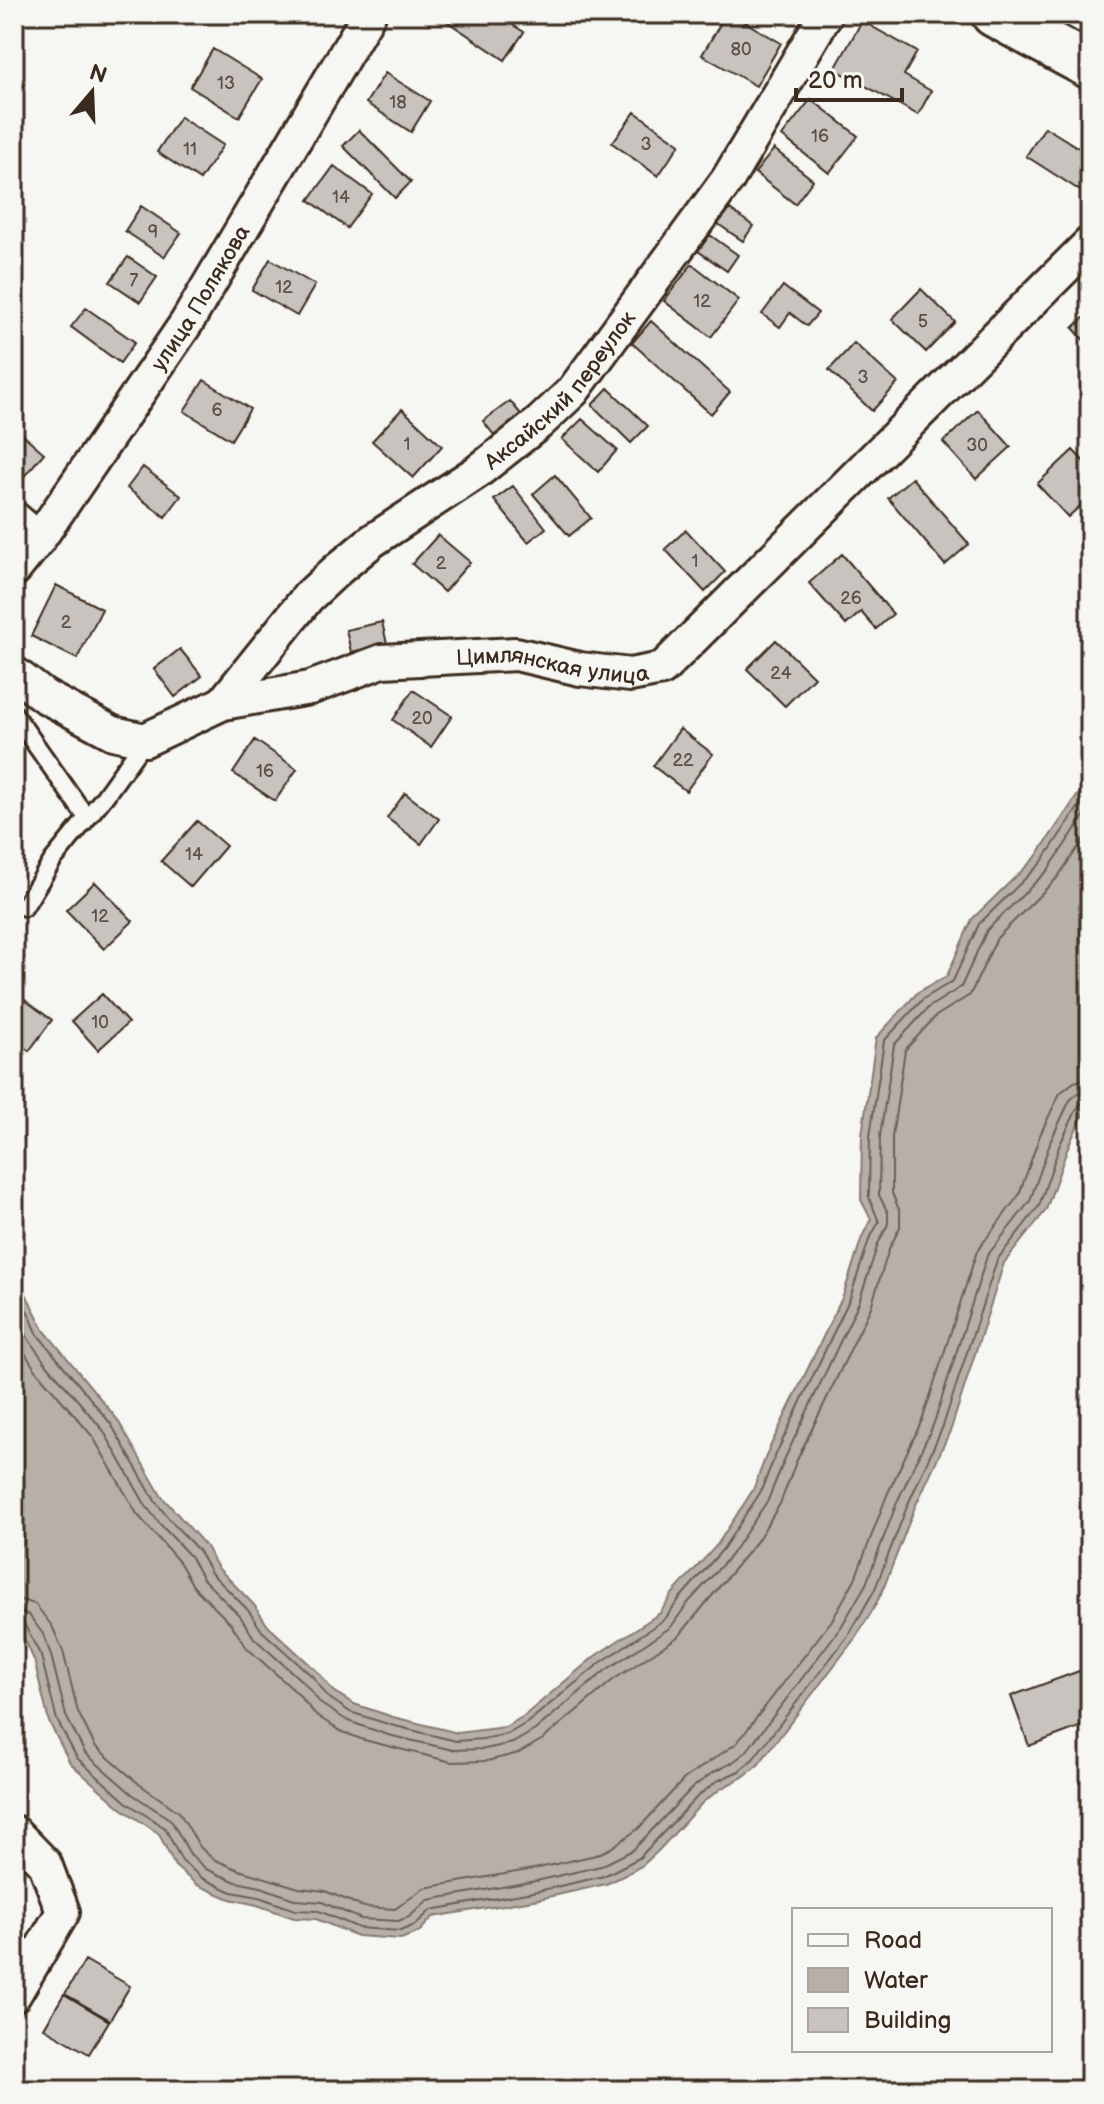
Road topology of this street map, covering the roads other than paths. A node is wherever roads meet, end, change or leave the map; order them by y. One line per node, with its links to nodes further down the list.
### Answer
1 (369, 14): 7 (street, улица Полякова)
2 (826, 14): 10 (street, Аксайский переулок)
3 (1001, 15): 4 (street)
4 (1090, 66)
5 (1090, 243): 10 (street, Цимлянская улица)
6 (14, 518): 7 (street)
7 (39, 539): 8 (street, улица Полякова)
8 (14, 570)
9 (14, 673): 12 (street)
10 (223, 703): 12 (street, Цимлянская улица)
11 (14, 714): 13 (lane)
12 (145, 740): 13 (lane)
13 (87, 818): 14 (lane)
14 (24, 907)
15 (14, 1832): 16 (street)
16 (14, 1995)

